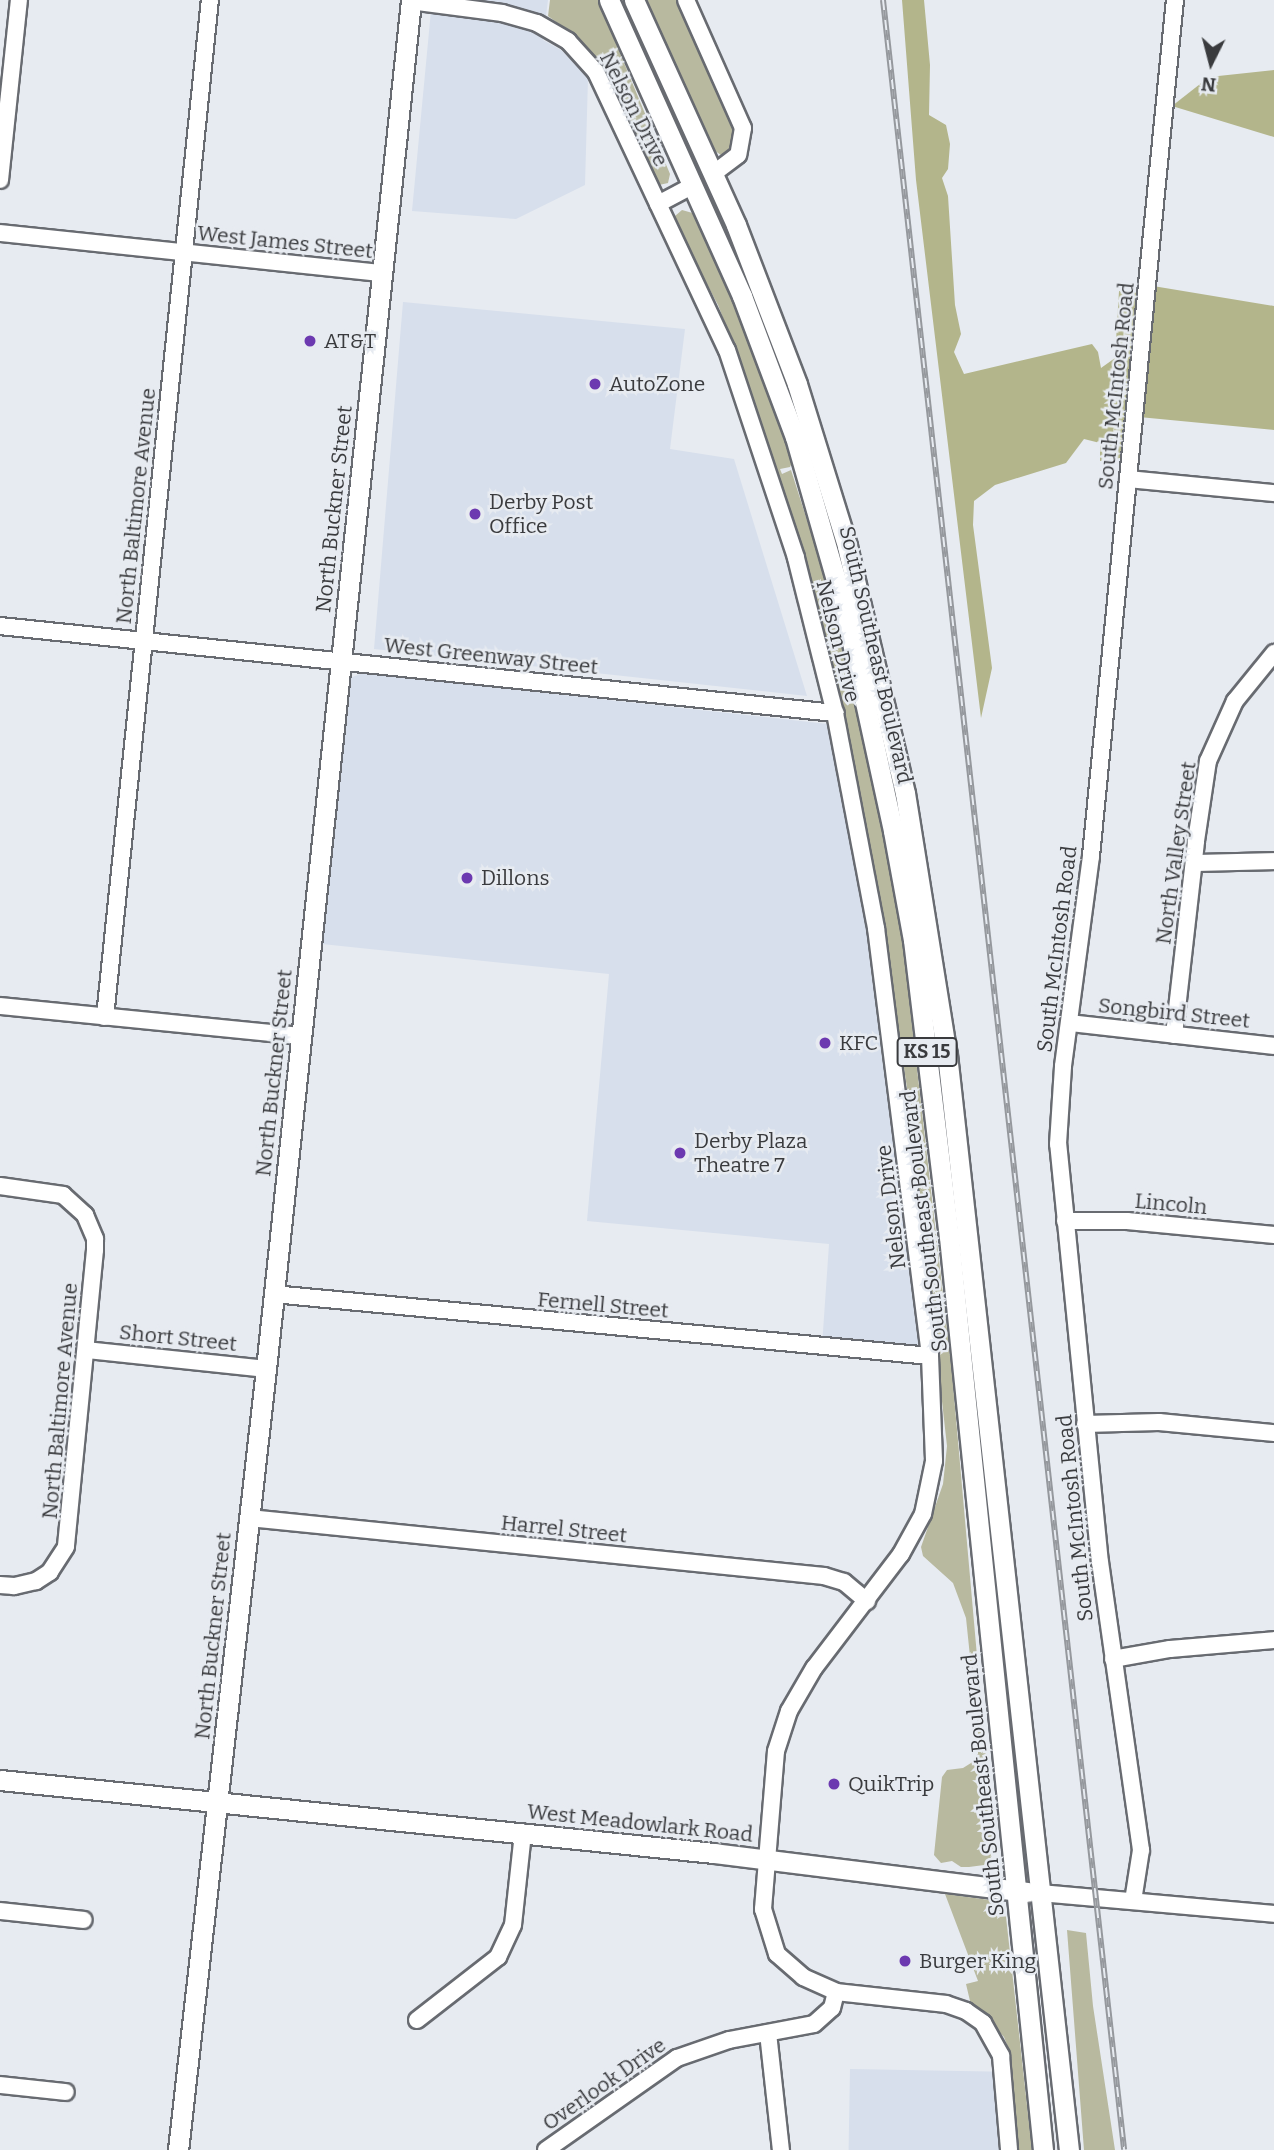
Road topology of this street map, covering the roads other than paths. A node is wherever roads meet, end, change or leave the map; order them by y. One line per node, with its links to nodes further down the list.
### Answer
1 (19, 0): 10 (street)
2 (210, 0): 15 (street, North Baltimore Avenue)
3 (609, 0): 8 (main road, South Southeast Boulevard / KS 15)
4 (634, 0): 9 (main road, South Southeast Boulevard / KS 15)
5 (686, 0): 9 (street)
6 (1175, 0): 17 (street, South McIntosh Road)
7 (410, 1): 12 (street, Nelson Drive); 16 (main road, North Buckner Street)
8 (656, 103): 9 (main road); 11 (main road, South Southeast Boulevard / KS 15)
9 (714, 173): 14 (main road, South Southeast Boulevard / KS 15)
10 (0, 180)
11 (693, 185): 12 (street); 14 (main road); 50 (main road, South Southeast Boulevard / KS 15)
12 (658, 204): 23 (street, Nelson Drive)
13 (0, 233): 15 (street, West James Street)
14 (747, 251): 51 (main road, South Southeast Boulevard / KS 15)
15 (184, 252): 16 (street, West James Street); 20 (street, North Baltimore Avenue)
16 (382, 273): 22 (main road, North Buckner Street)
17 (1128, 479): 18 (street); 28 (street, South McIntosh Road)
18 (1274, 494)
19 (0, 626): 20 (street, West Greenway Street)
20 (144, 641): 22 (street, West Greenway Street); 27 (street, North Baltimore Avenue)
21 (1274, 653): 25 (street, North Valley Street)
22 (341, 661): 23 (street, West Greenway Street); 30 (main road, North Buckner Street)
23 (835, 713): 37 (street, Nelson Drive)
24 (1274, 861): 25 (street)
25 (1194, 863): 29 (street, North Valley Street)
26 (0, 1006): 27 (street)
27 (105, 1017): 30 (street)
28 (1070, 1023): 29 (street, Songbird Street); 33 (street, South McIntosh Road)
29 (1174, 1035): 31 (street, Songbird Street)
30 (301, 1036): 35 (main road, North Buckner Street)
31 (1274, 1046)
32 (0, 1186): 36 (street, North Baltimore Avenue)
33 (1065, 1221): 34 (street, Lincoln); 39 (street, South McIntosh Road)
34 (1274, 1235)
35 (273, 1294): 37 (street, Fernell Street); 38 (main road, North Buckner Street)
36 (86, 1350): 38 (street, Short Street); 42 (street, North Baltimore Avenue)
37 (930, 1356): 43 (street, Nelson Drive)
38 (265, 1369): 41 (main road, North Buckner Street)
39 (1085, 1424): 40 (street); 45 (street, South McIntosh Road)
40 (1274, 1433)
41 (249, 1518): 43 (street, Harrel Street); 47 (main road, North Buckner Street)
42 (0, 1585)
43 (867, 1601): 49 (street, Nelson Drive)
44 (1274, 1640): 45 (street)
45 (1112, 1659): 52 (street, South McIntosh Road)
46 (0, 1780): 47 (main road, West Meadowlark Road)
47 (218, 1801): 48 (main road, West Meadowlark Road); 61 (main road, North Buckner Street)
48 (523, 1833): 49 (main road, West Meadowlark Road); 57 (street)
49 (765, 1859): 50 (main road, West Meadowlark Road); 56 (street, Nelson Drive)
50 (1015, 1891): 51 (main road, West Meadowlark Road); 65 (main road, South Southeast Boulevard / KS 15)
51 (1040, 1894): 52 (street, West Meadowlark Road); 66 (main road, South Southeast Boulevard / KS 15)
52 (1133, 1901): 54 (street, West Meadowlark Road)
53 (0, 1911): 55 (street)
54 (1274, 1914)
55 (84, 1920)
56 (836, 1992): 58 (street, Overlook Drive); 64 (street, Nelson Drive)
57 (416, 2020)
58 (768, 2033): 62 (street, Overlook Drive); 63 (street)
59 (0, 2085): 60 (street)
60 (66, 2092)
61 (178, 2150)
62 (546, 2150)
63 (781, 2150)
64 (1009, 2150)
65 (1044, 2150)
66 (1069, 2150)

